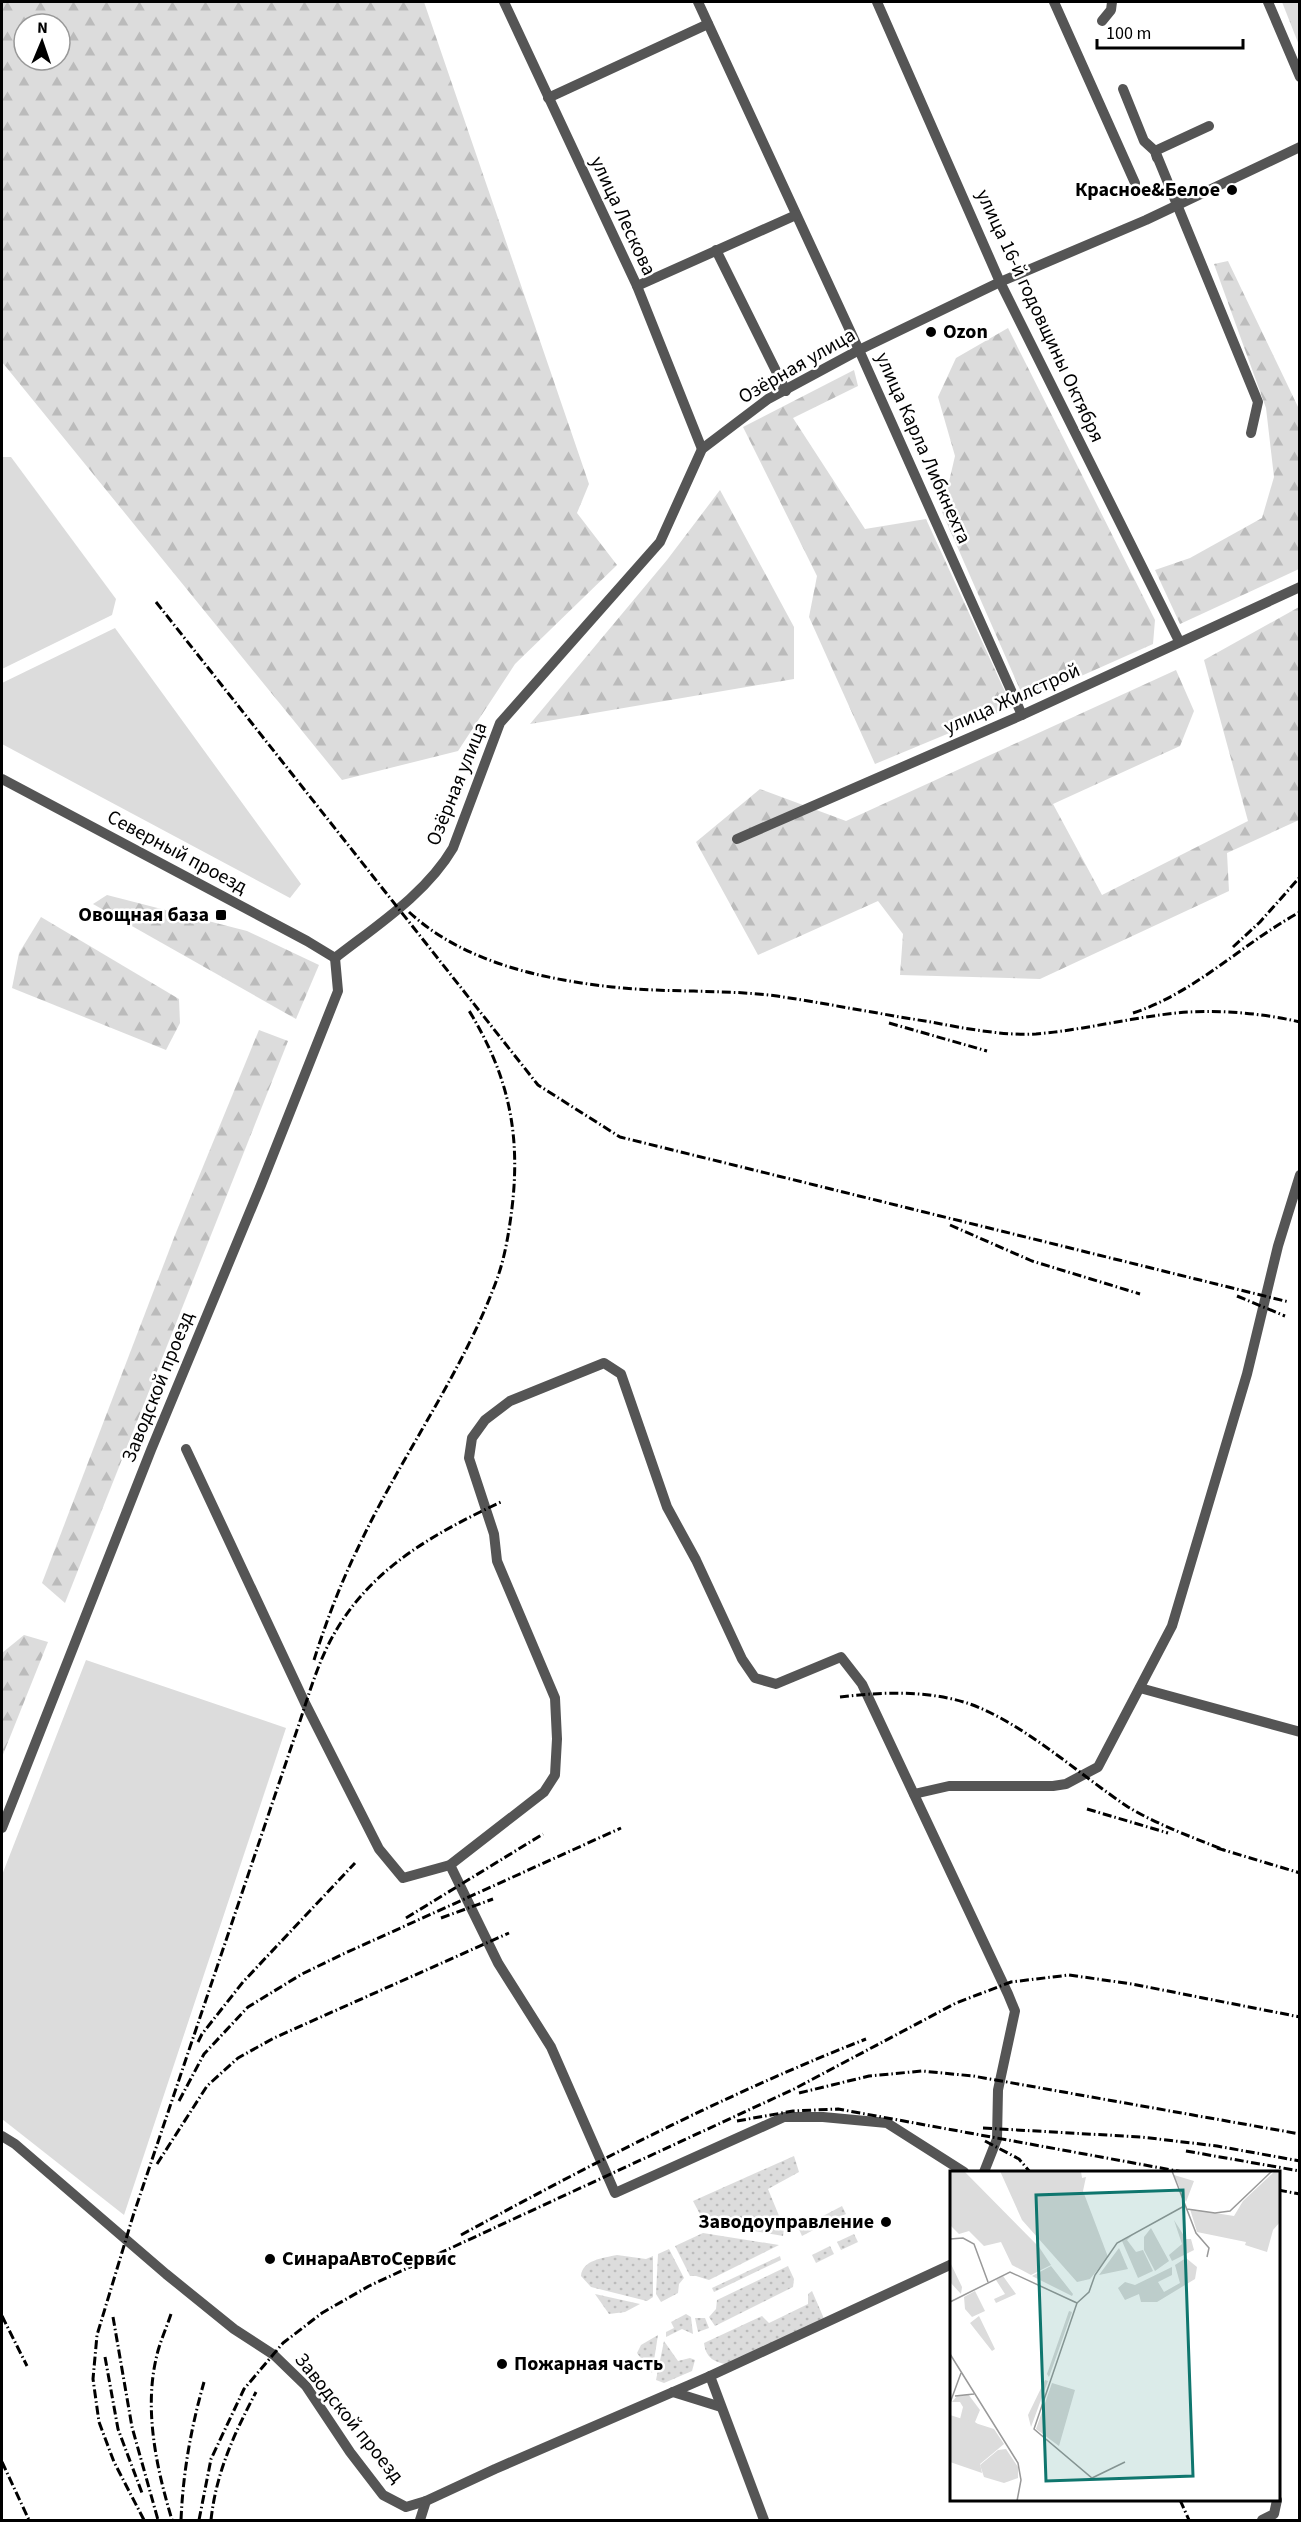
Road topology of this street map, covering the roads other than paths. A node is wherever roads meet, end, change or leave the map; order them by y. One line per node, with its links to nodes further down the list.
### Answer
1 (504, 2): 11 (street, улица Лескова)
2 (698, 2): 8 (street, улица Карла Либкнехта)
3 (877, 2): 19 (street, улица 16-й годовщины Октября)
4 (1054, 2): 15 (street)
5 (1112, 2): 7 (street)
6 (1268, 2): 9 (street)
7 (1102, 21)
8 (708, 24): 11 (street); 17 (street, улица Карла Либкнехта)
9 (1299, 77)
10 (1123, 89): 14 (street)
11 (548, 98): 20 (street, улица Лескова)
12 (1209, 126): 14 (street)
13 (1299, 147): 16 (street, Озёрная улица)
14 (1155, 151): 16 (street)
15 (1135, 183)
16 (1177, 205): 19 (street, Озёрная улица); 23 (street)
17 (796, 215): 18 (street); 21 (street, улица Карла Либкнехта)
18 (716, 250): 20 (street); 22 (street)
19 (1000, 282): 21 (street, Озёрная улица); 26 (street, улица 16-й годовщины Октября)
20 (637, 286): 24 (street, улица Лескова)
21 (860, 350): 22 (street, Озёрная улица); 27 (street, улица Карла Либкнехта)
22 (786, 391): 24 (street, Озёрная улица)
23 (1251, 433)
24 (702, 448): 30 (street, Озёрная улица)
25 (1299, 587): 26 (street, улица Жилстрой)
26 (1179, 641): 27 (street, улица Жилстрой)
27 (1022, 715): 29 (street, улица Жилстрой)
28 (2, 779): 30 (street, Северный проезд)
29 (737, 839)
30 (335, 958): 36 (street, Заводской проезд)
31 (1299, 1175): 33 (street)
32 (186, 1449): 37 (street)
33 (1140, 1688): 34 (street); 35 (street)
34 (1299, 1732)
35 (914, 1794): 37 (street); 40 (street)
36 (2, 1828)
37 (450, 1866): 39 (street)
38 (2, 2136): 45 (street, Заводской проезд)
39 (962, 2171)
40 (984, 2171)
41 (950, 2264): 42 (street, Заводской проезд)
42 (710, 2376): 43 (street, Заводской проезд); 44 (street)
43 (673, 2392): 44 (street); 45 (street, Заводской проезд)
44 (721, 2407): 48 (street)
45 (426, 2501): 47 (street)
46 (1277, 2501): 49 (street)
47 (420, 2520)
48 (764, 2520)
49 (1262, 2520)

